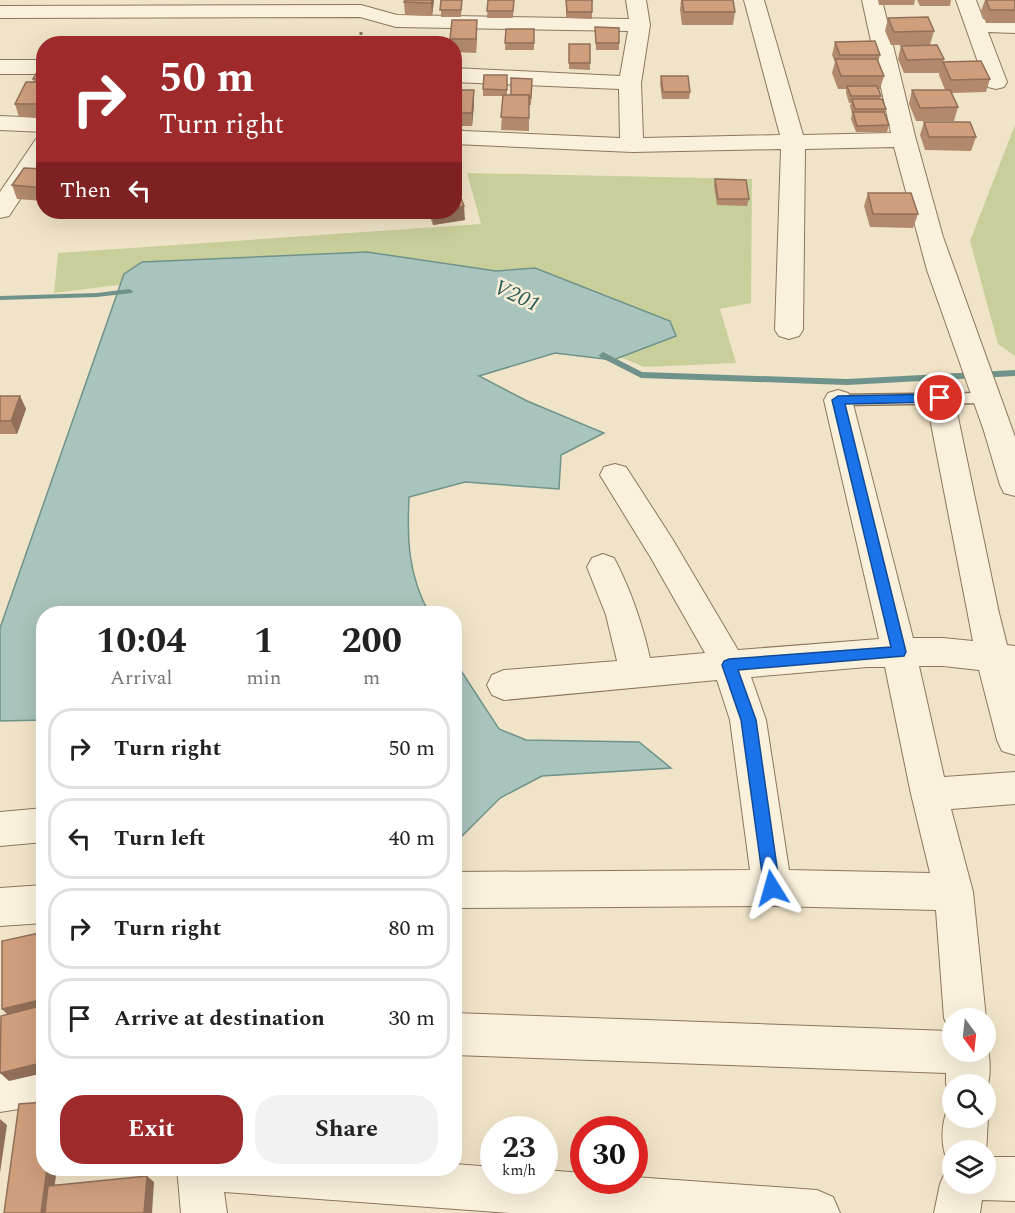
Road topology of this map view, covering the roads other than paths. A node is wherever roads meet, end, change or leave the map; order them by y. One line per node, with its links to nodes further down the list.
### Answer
1 (636, 0): 6 (street)
2 (754, 0): 18 (street)
3 (872, 0): 17 (street)
4 (966, 0): 7 (street)
5 (0, 12): 6 (street)
6 (640, 25): 13 (street)
7 (975, 25): 8 (street); 12 (street)
8 (1015, 27)
9 (36, 67): 10 (street)
10 (0, 68)
11 (462, 75): 13 (street)
12 (996, 82)
13 (630, 83): 19 (street)
14 (0, 123): 15 (street)
15 (36, 125)
16 (462, 138): 19 (street)
17 (903, 140): 18 (street); 23 (street)
18 (793, 141): 19 (street); 22 (street)
19 (632, 145)
20 (36, 156): 21 (street)
21 (0, 211)
22 (789, 330)
23 (980, 383): 24 (lane); 27 (street)
24 (940, 398): 25 (lane); 30 (street)
25 (838, 400): 29 (street)
26 (615, 475): 31 (street)
27 (1015, 485)
28 (603, 567): 32 (street)
29 (899, 652): 30 (street); 31 (street); 36 (street)
30 (1004, 659): 34 (street)
31 (729, 665): 32 (street); 39 (street)
32 (637, 673): 33 (street)
33 (504, 685)
34 (1015, 740)
35 (1015, 788): 36 (street)
36 (928, 794): 41 (street)
37 (36, 826): 38 (street)
38 (0, 829)
39 (772, 888): 40 (street); 41 (street)
40 (462, 890)
41 (954, 892): 44 (street)
42 (36, 905): 43 (street)
43 (0, 907)
44 (963, 1008)
45 (462, 1034): 46 (street)
46 (942, 1051)
47 (36, 1084): 48 (street)
48 (0, 1090)
49 (200, 1176): 54 (street)
50 (315, 1176): 55 (street)
51 (996, 1179): 52 (street)
52 (1015, 1179)
53 (961, 1194): 56 (street)
54 (204, 1213)
55 (817, 1213)
56 (957, 1213)

